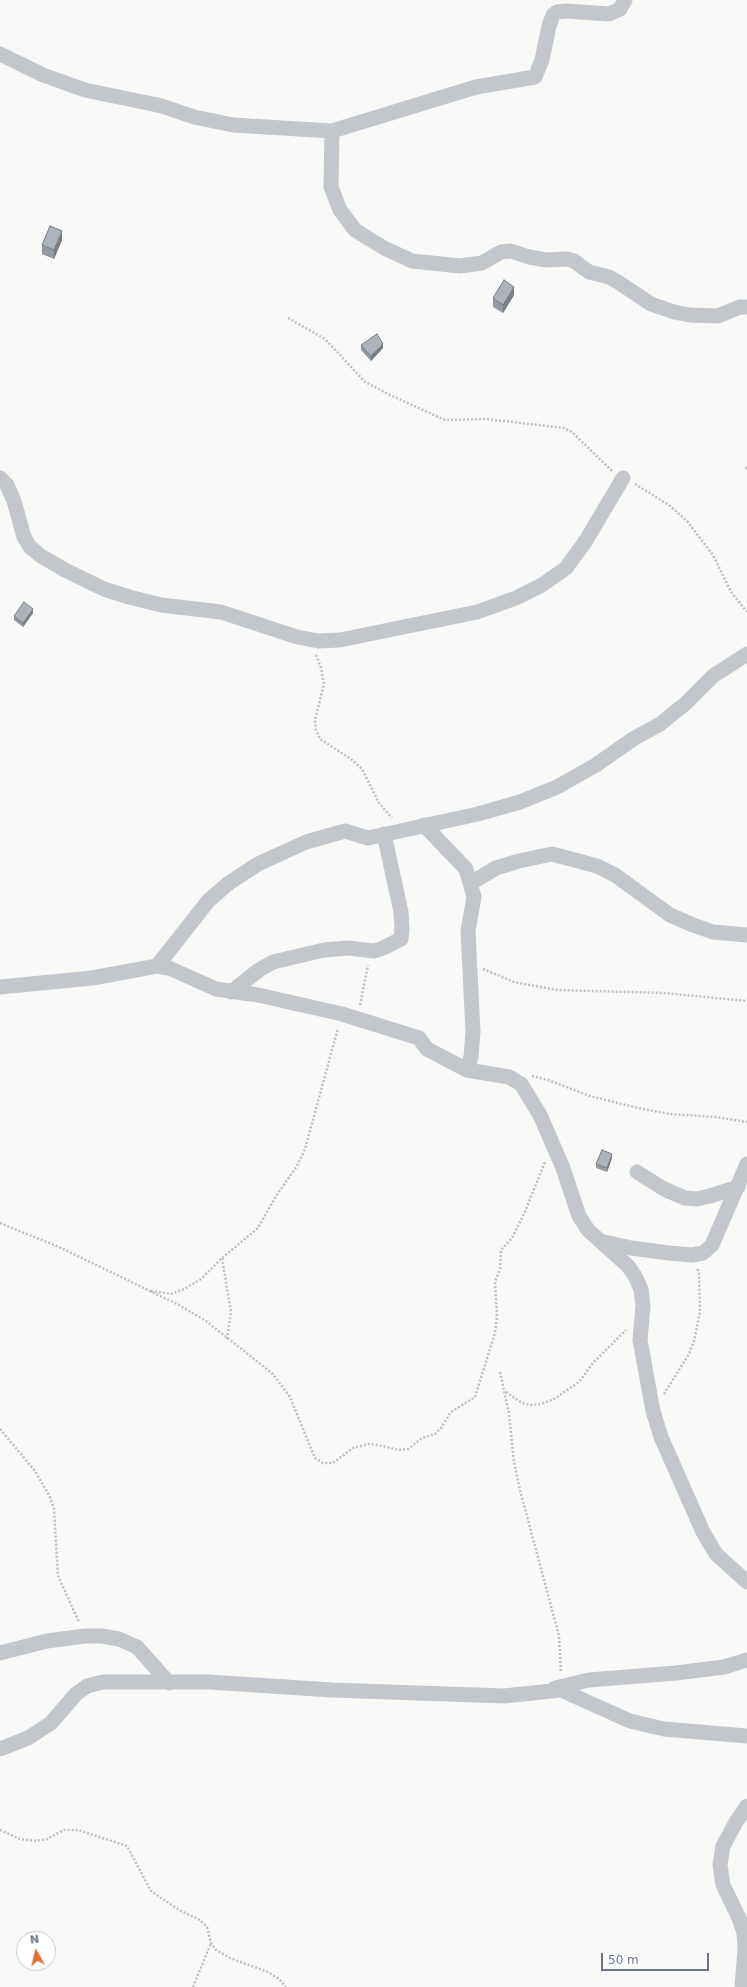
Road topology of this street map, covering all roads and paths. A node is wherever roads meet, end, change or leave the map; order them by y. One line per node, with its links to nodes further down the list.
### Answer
1 (625, 0): 3 (street)
2 (0, 54): 3 (street)
3 (332, 131): 4 (street)
4 (747, 307)
5 (288, 318): 7 (path)
6 (0, 478): 9 (street)
7 (623, 478): 8 (path); 9 (street)
8 (747, 612)
9 (318, 642): 12 (path)
10 (747, 654): 11 (street)
11 (424, 825): 12 (street); 14 (street)
12 (404, 829): 13 (street)
13 (384, 834): 16 (street); 18 (street)
14 (471, 883): 15 (street); 17 (street)
15 (747, 936)
16 (370, 950): 20 (street); 23 (path)
17 (469, 962): 21 (path); 24 (street)
18 (157, 966): 19 (street); 20 (street)
19 (0, 987)
20 (231, 992): 22 (street)
21 (747, 1000)
22 (342, 1014): 23 (street); 34 (path)
23 (365, 1022): 24 (street)
24 (468, 1070): 25 (street)
25 (512, 1078): 26 (path); 27 (street)
26 (747, 1122)
27 (553, 1143): 32 (street); 37 (path)
28 (747, 1164): 30 (street)
29 (637, 1172): 30 (street)
30 (738, 1187): 33 (street)
31 (0, 1223): 35 (path)
32 (599, 1241): 33 (street); 36 (street)
33 (692, 1255): 40 (path)
34 (222, 1258): 35 (path); 37 (path)
35 (146, 1291): 37 (path)
36 (642, 1315): 39 (path); 40 (street)
37 (227, 1339)
38 (500, 1372): 39 (path)
39 (506, 1392): 47 (path)
40 (653, 1411): 42 (street)
41 (0, 1429): 43 (path)
42 (747, 1582)
43 (85, 1636): 44 (street); 46 (street)
44 (0, 1653)
45 (747, 1660): 47 (street)
46 (169, 1683): 48 (street); 50 (street)
47 (561, 1687): 48 (street)
48 (546, 1690): 49 (street)
49 (747, 1736)
50 (0, 1749)
51 (747, 1806): 56 (street)
52 (0, 1830): 53 (path)
53 (211, 1943): 54 (path); 55 (path)
54 (193, 1987)
55 (286, 1987)
56 (742, 1987)

